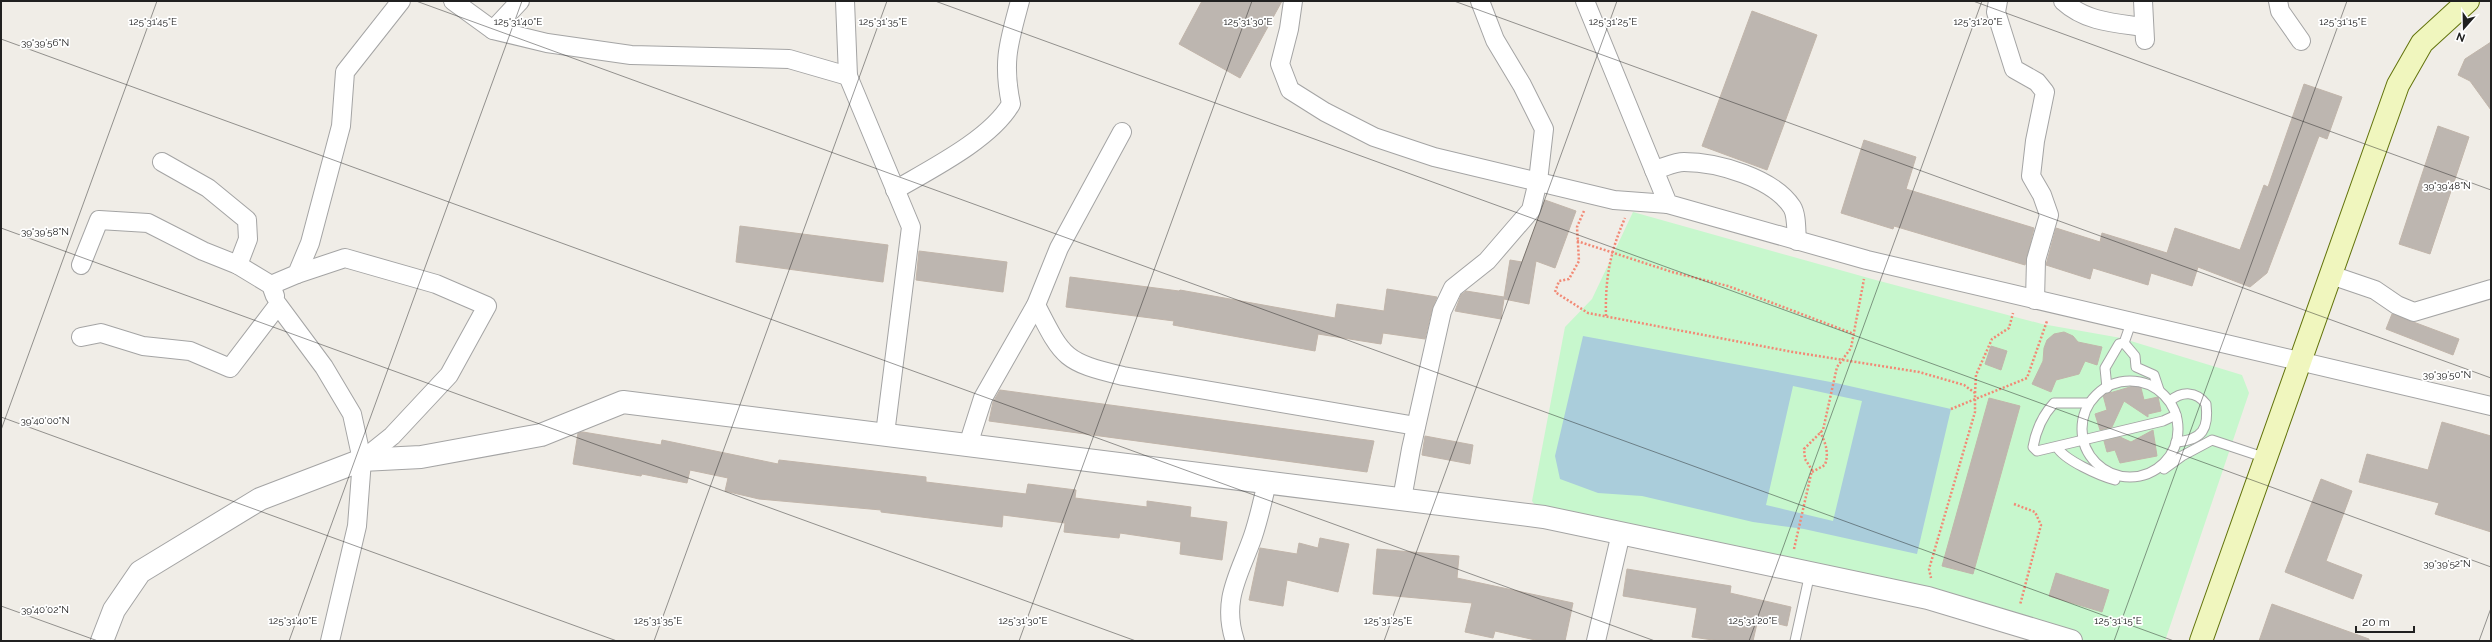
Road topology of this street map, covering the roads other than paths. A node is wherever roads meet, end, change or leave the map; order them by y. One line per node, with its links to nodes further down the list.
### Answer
1 (401, 1): 26 (street)
2 (453, 1): 14 (street)
3 (520, 1): 14 (street)
4 (845, 1): 16 (street)
5 (1020, 1): 21 (street)
6 (1293, 1): 20 (street)
7 (1480, 1): 20 (street)
8 (1584, 1): 19 (street)
9 (1998, 1): 30 (street)
10 (2064, 1): 11 (street)
11 (2143, 1)
12 (2278, 1): 15 (street)
13 (2468, 1): 27 (main road)
14 (493, 30): 16 (street)
15 (2301, 41)
16 (848, 76): 21 (street)
17 (1122, 132): 32 (street)
18 (162, 162): 24 (street)
19 (1654, 170): 22 (street); 23 (street)
20 (1538, 181): 22 (street); 43 (street)
21 (895, 190): 44 (street)
22 (1668, 204): 23 (street)
23 (1797, 241): 30 (street)
24 (238, 264): 25 (street); 28 (street)
25 (81, 266)
26 (297, 274): 28 (street); 50 (street)
27 (2331, 275): 29 (street); 36 (main road)
28 (271, 285): 31 (street)
29 (2491, 289)
30 (2035, 300): 33 (street)
31 (278, 304): 34 (street); 50 (street)
32 (1036, 305): 43 (street); 47 (street)
33 (2131, 322): 35 (lane); 36 (street)
34 (80, 337)
35 (2124, 343): 37 (lane); 38 (lane)
36 (2300, 363): 41 (street); 49 (main road)
37 (2106, 388): 38 (lane); 40 (lane)
38 (2159, 390): 39 (lane)
39 (2170, 401): 42 (lane); 46 (lane)
40 (2089, 403): 45 (lane); 48 (lane)
41 (2491, 406)
42 (2176, 415): 45 (lane); 46 (lane)
43 (1416, 426): 52 (street)
44 (885, 434): 47 (street); 50 (street)
45 (2084, 440): 46 (lane); 48 (lane)
46 (2176, 442)
47 (968, 445): 51 (street)
48 (2057, 446): 49 (lane)
49 (2266, 458): 62 (main road)
50 (362, 460): 56 (street); 57 (street)
51 (1267, 482): 52 (street); 58 (street)
52 (1402, 499): 53 (street)
53 (1622, 533): 54 (street); 59 (street)
54 (1799, 571): 55 (street); 60 (lane)
55 (2021, 634): 61 (street)
56 (102, 641)
57 (330, 641)
58 (1235, 641)
59 (1596, 641)
60 (1795, 641)
61 (2071, 641)
62 (2201, 641)

